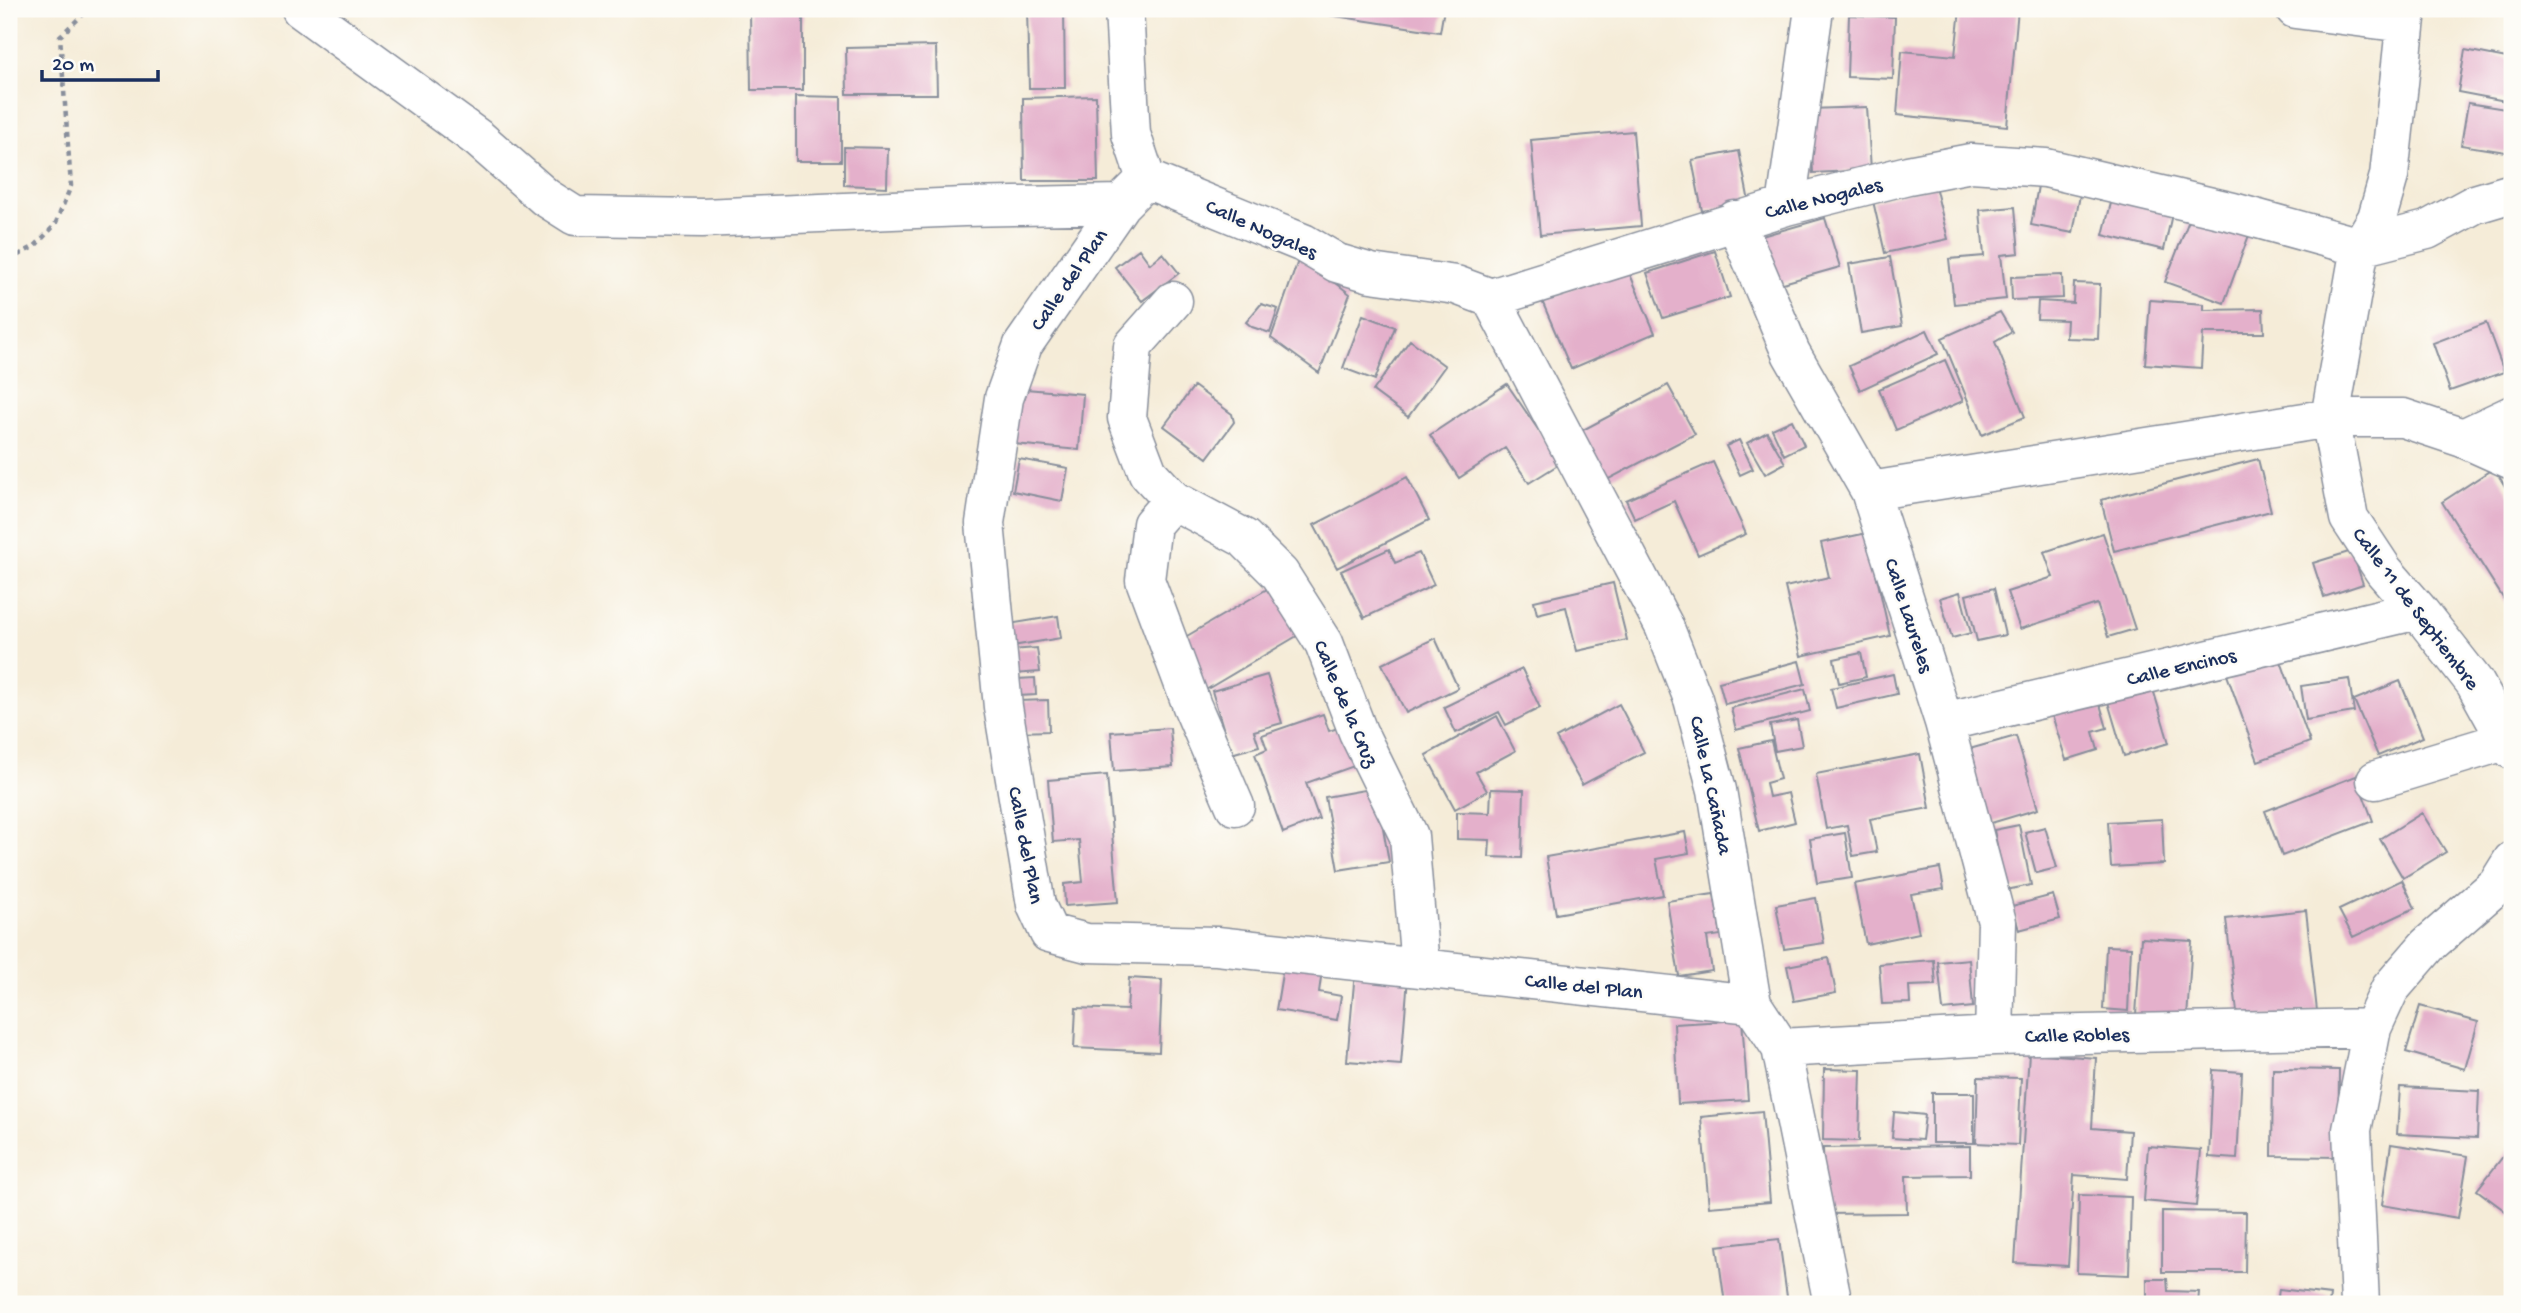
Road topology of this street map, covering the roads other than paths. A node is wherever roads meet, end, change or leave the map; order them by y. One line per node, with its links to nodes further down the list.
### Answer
1 (302, 9): 6 (street)
2 (1124, 9): 6 (street)
3 (1814, 9): 8 (street)
4 (2295, 9): 5 (street)
5 (2406, 16): 10 (street, Calle 11 de Septiembre)
6 (1133, 191): 11 (street, Calle Nogales); 25 (street, Calle del Plan)
7 (2512, 193): 10 (street, Calle Nogales)
8 (1786, 206): 9 (street, Calle Nogales); 10 (street, Calle Nogales)
9 (1735, 220): 11 (street, Calle Nogales); 17 (street, Calle Laureles)
10 (2360, 247): 14 (street, Calle 11 de Septiembre)
11 (1491, 298): 26 (street, Calle La Cañada)
12 (1173, 301): 18 (street, Calle de la Cruz)
13 (2512, 415): 15 (street)
14 (2330, 418): 15 (street); 17 (street); 19 (street, Calle 11 de Septiembre)
15 (2463, 438): 16 (street)
16 (2512, 460)
17 (1870, 491): 20 (street, Calle Laureles)
18 (1173, 500): 23 (street); 25 (street, Calle de la Cruz)
19 (2418, 610): 20 (street, Calle Encinos); 21 (street, Calle 11 de Septiembre)
20 (1944, 722): 28 (street, Calle Laureles)
21 (2510, 745): 22 (street)
22 (2376, 780)
23 (1235, 806)
24 (2512, 861): 27 (street)
25 (1420, 967): 26 (street, Calle del Plan)
26 (1752, 1003): 29 (street, Calle La Cañada)
27 (2372, 1028): 28 (street, Calle Robles); 31 (street)
28 (1994, 1036): 29 (street, Calle Robles)
29 (1781, 1048): 30 (street, Calle La Cañada)
30 (1833, 1304)
31 (2360, 1304)

